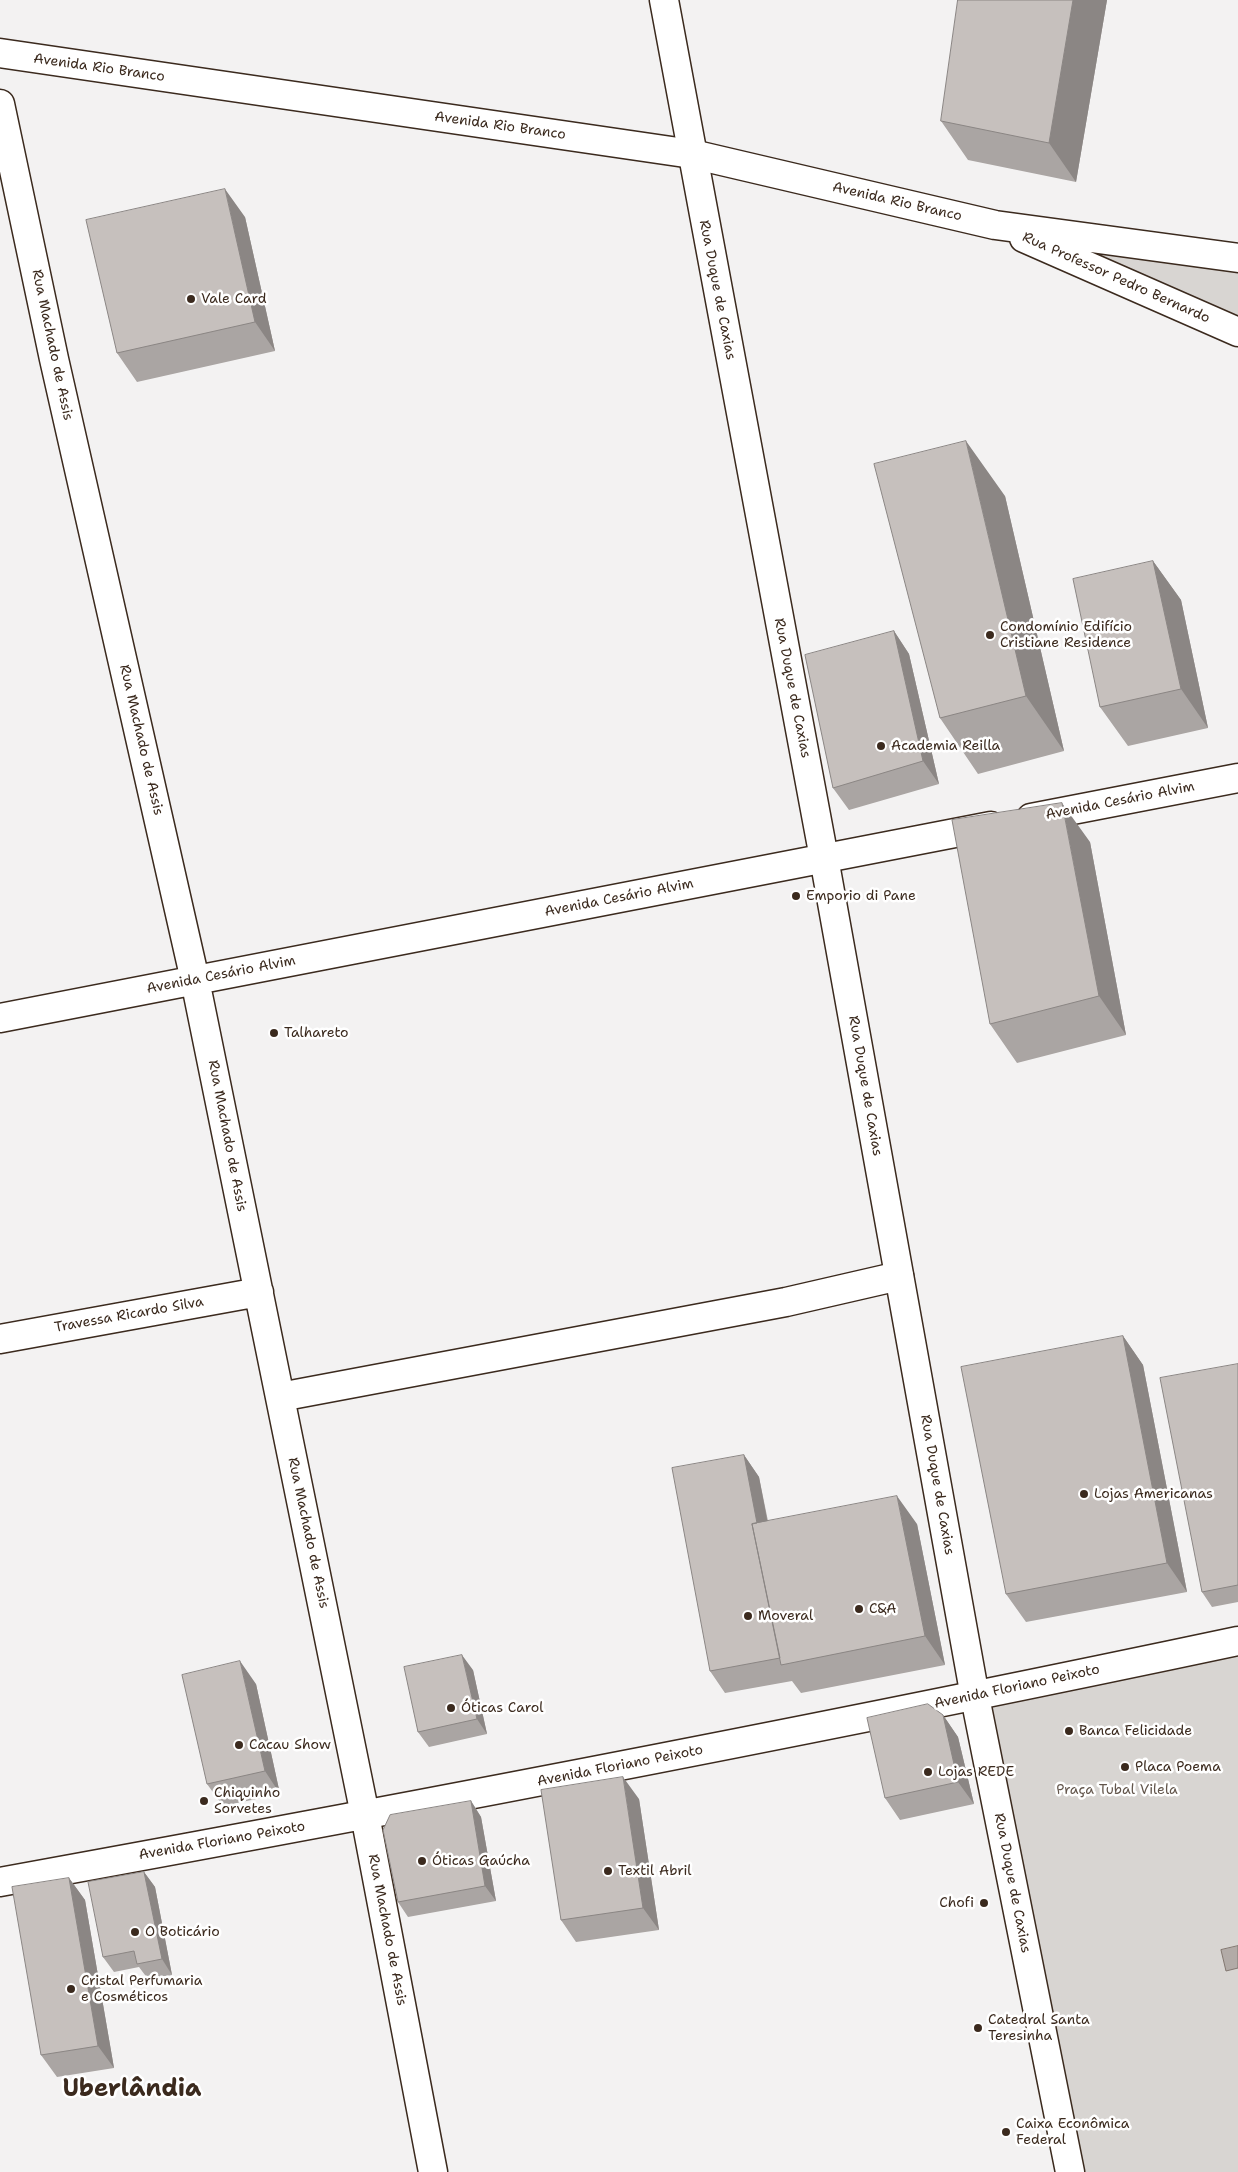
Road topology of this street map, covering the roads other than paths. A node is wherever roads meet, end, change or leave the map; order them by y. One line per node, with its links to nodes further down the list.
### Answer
1 (664, 0): 4 (street, Rua Duque de Caxias)
2 (0, 54): 4 (street, Avenida Rio Branco)
3 (0, 104): 10 (street, Rua Machado de Assis)
4 (692, 154): 5 (street, Avenida Rio Branco); 9 (street, Rua Duque de Caxias)
5 (995, 225): 6 (street); 7 (street, Rua Professor Pedro Bernardo)
6 (1238, 258)
7 (1238, 332)
8 (1238, 778): 9 (street, Avenida Cesário Alvim)
9 (824, 858): 10 (street, Avenida Cesário Alvim); 12 (street, Rua Duque de Caxias)
10 (196, 980): 11 (street, Avenida Cesário Alvim); 13 (street, Rua Machado de Assis)
11 (0, 1018)
12 (899, 1276): 15 (street); 17 (street, Rua Duque de Caxias)
13 (259, 1292): 14 (street, Travessa Ricardo Silva); 15 (street, Rua Machado de Assis)
14 (0, 1339)
15 (280, 1397): 18 (street, Rua Machado de Assis)
16 (1238, 1641): 17 (street, Avenida Floriano Peixoto)
17 (975, 1697): 18 (street, Avenida Floriano Peixoto); 21 (street, Rua Duque de Caxias)
18 (365, 1815): 19 (street, Avenida Floriano Peixoto); 20 (street, Rua Machado de Assis)
19 (0, 1882)
20 (433, 2172)
21 (1070, 2172)

